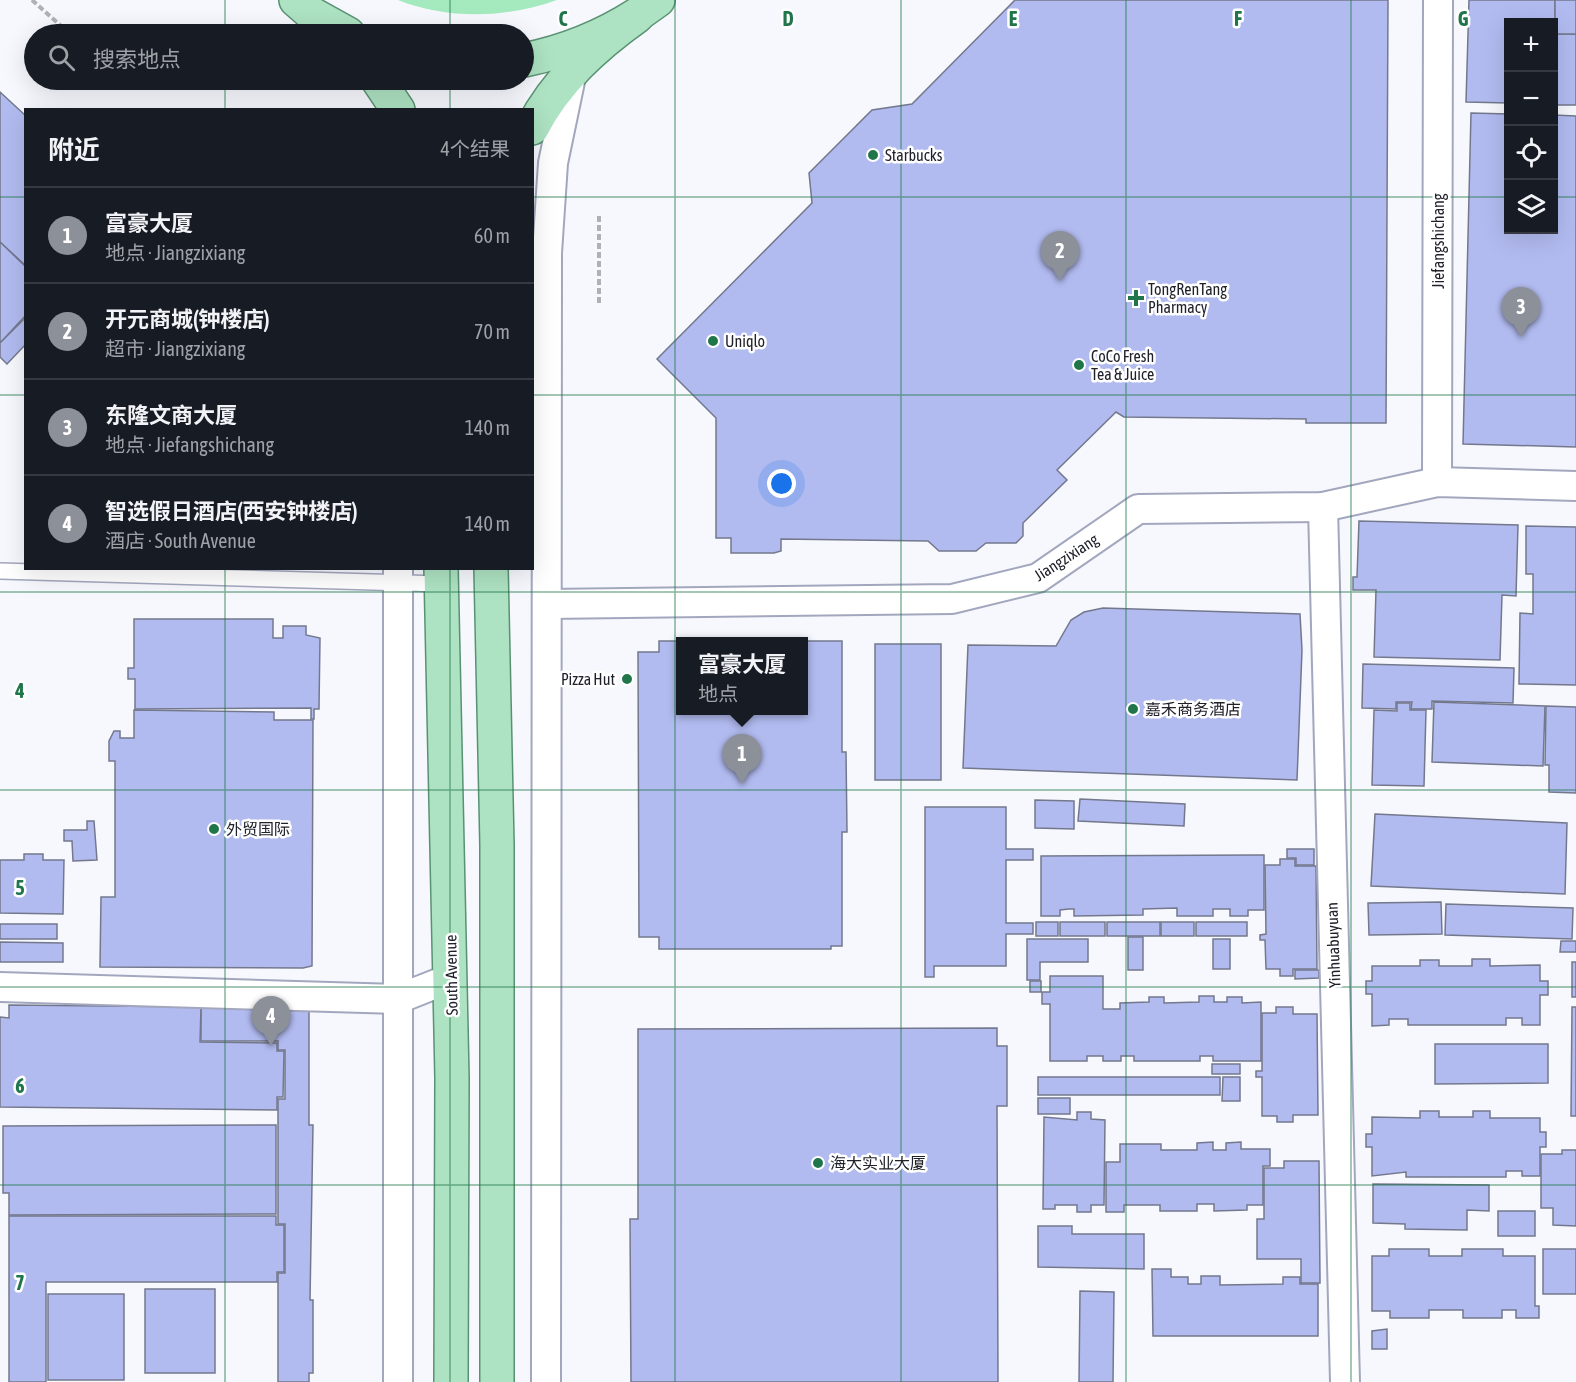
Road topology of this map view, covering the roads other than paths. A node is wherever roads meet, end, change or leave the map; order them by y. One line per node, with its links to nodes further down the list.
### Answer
1 (1438, 0): 13 (street, Jiefangshichang)
2 (304, 7): 4 (main road); 5 (main road)
3 (647, 8): 6 (main road); 7 (main road)
4 (325, 24)
5 (332, 24)
6 (534, 58)
7 (573, 70): 12 (main road); 20 (street)
8 (375, 90): 10 (street)
9 (385, 90): 11 (main road)
10 (381, 108)
11 (397, 108)
12 (534, 125)
13 (1437, 482): 14 (street, Jiangzixiang); 15 (street, Jiangzixiang)
14 (1576, 486)
15 (1323, 507): 20 (street, Jiangzixiang); 28 (street, Yinhuabuyuan)
16 (491, 570): 26 (main road)
17 (0, 571): 19 (lane)
18 (441, 576): 19 (lane); 21 (main road, South Avenue)
19 (398, 577): 23 (street)
20 (548, 604): 27 (street)
21 (451, 978): 23 (street); 25 (main road, South Avenue)
22 (0, 987): 23 (street)
23 (398, 999): 24 (street)
24 (398, 1382)
25 (451, 1382)
26 (497, 1382)
27 (546, 1382)
28 (1345, 1382)

